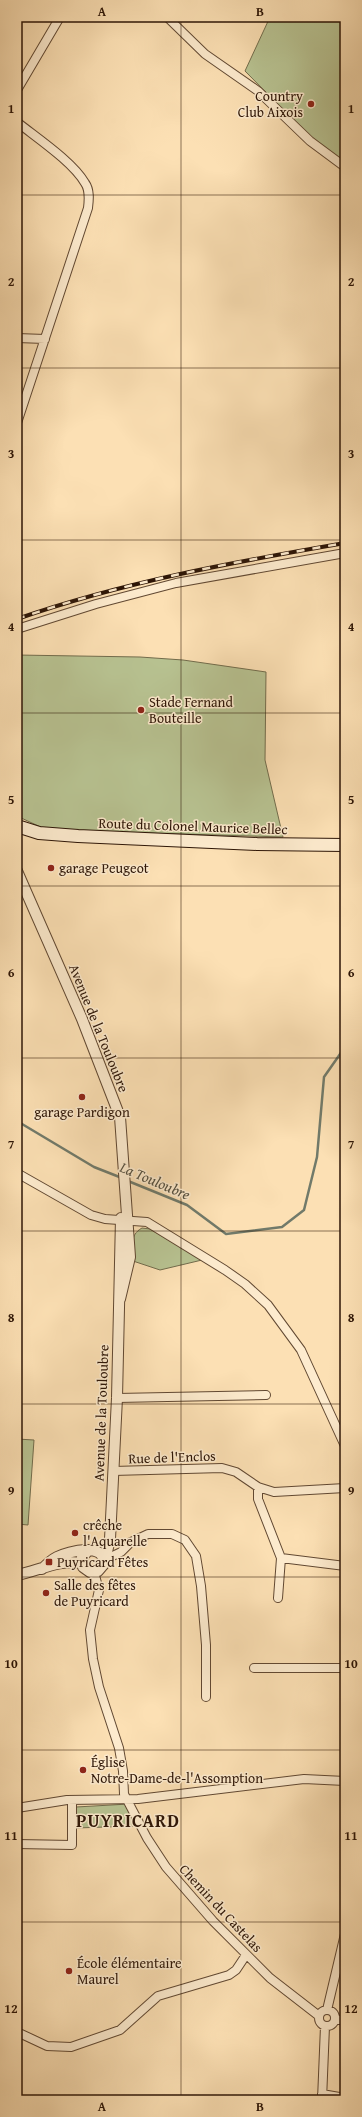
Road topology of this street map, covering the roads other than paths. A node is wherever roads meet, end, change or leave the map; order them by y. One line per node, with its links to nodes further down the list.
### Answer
1 (60, 17): 3 (street)
2 (167, 17): 5 (street)
3 (17, 90)
4 (17, 122): 7 (street)
5 (345, 167)
6 (17, 338): 7 (street)
7 (45, 338): 8 (street)
8 (17, 424)
9 (345, 553): 10 (street)
10 (17, 629)
11 (17, 826): 12 (main road, Route du Colonel Maurice Bellec)
12 (39, 833): 13 (main road, Route du Colonel Maurice Bellec); 14 (main road, Route du Colonel Maurice Bellec)
13 (17, 839)
14 (345, 845)
15 (17, 873): 17 (street, Avenue de la Touloubre)
16 (17, 1172): 17 (street)
17 (124, 1220): 19 (street, Avenue de la Touloubre); 20 (street)
18 (266, 1395): 19 (street)
19 (117, 1398): 21 (street, Avenue de la Touloubre)
20 (345, 1446)
21 (113, 1471): 22 (street, Rue de l'Enclos); 24 (street, Avenue de la Touloubre)
22 (258, 1487): 23 (street, Rue de l'Enclos); 25 (street)
23 (345, 1488)
24 (98, 1554): 26 (street); 28 (street); 29 (street); 34 (street)
25 (281, 1558): 27 (street); 31 (street)
26 (81, 1563): 28 (street); 29 (street)
27 (345, 1566)
28 (42, 1569): 30 (street)
29 (94, 1572): 36 (street)
30 (17, 1575)
31 (278, 1598)
32 (254, 1668): 33 (street)
33 (345, 1668)
34 (206, 1697)
35 (345, 1781): 36 (street)
36 (127, 1798): 37 (street); 41 (street, Chemin du Castelas)
37 (72, 1800): 38 (street); 39 (street)
38 (17, 1808)
39 (17, 1844)
40 (345, 1934): 42 (street)
41 (246, 1955): 43 (street, Chemin du Castelas); 47 (street)
42 (327, 2010): 43 (street); 44 (street)
43 (319, 2016): 46 (street)
44 (335, 2019): 45 (street); 46 (street)
45 (345, 2021)
46 (325, 2026): 48 (street)
47 (17, 2032)
48 (322, 2097): 49 (street)
49 (345, 2098)

